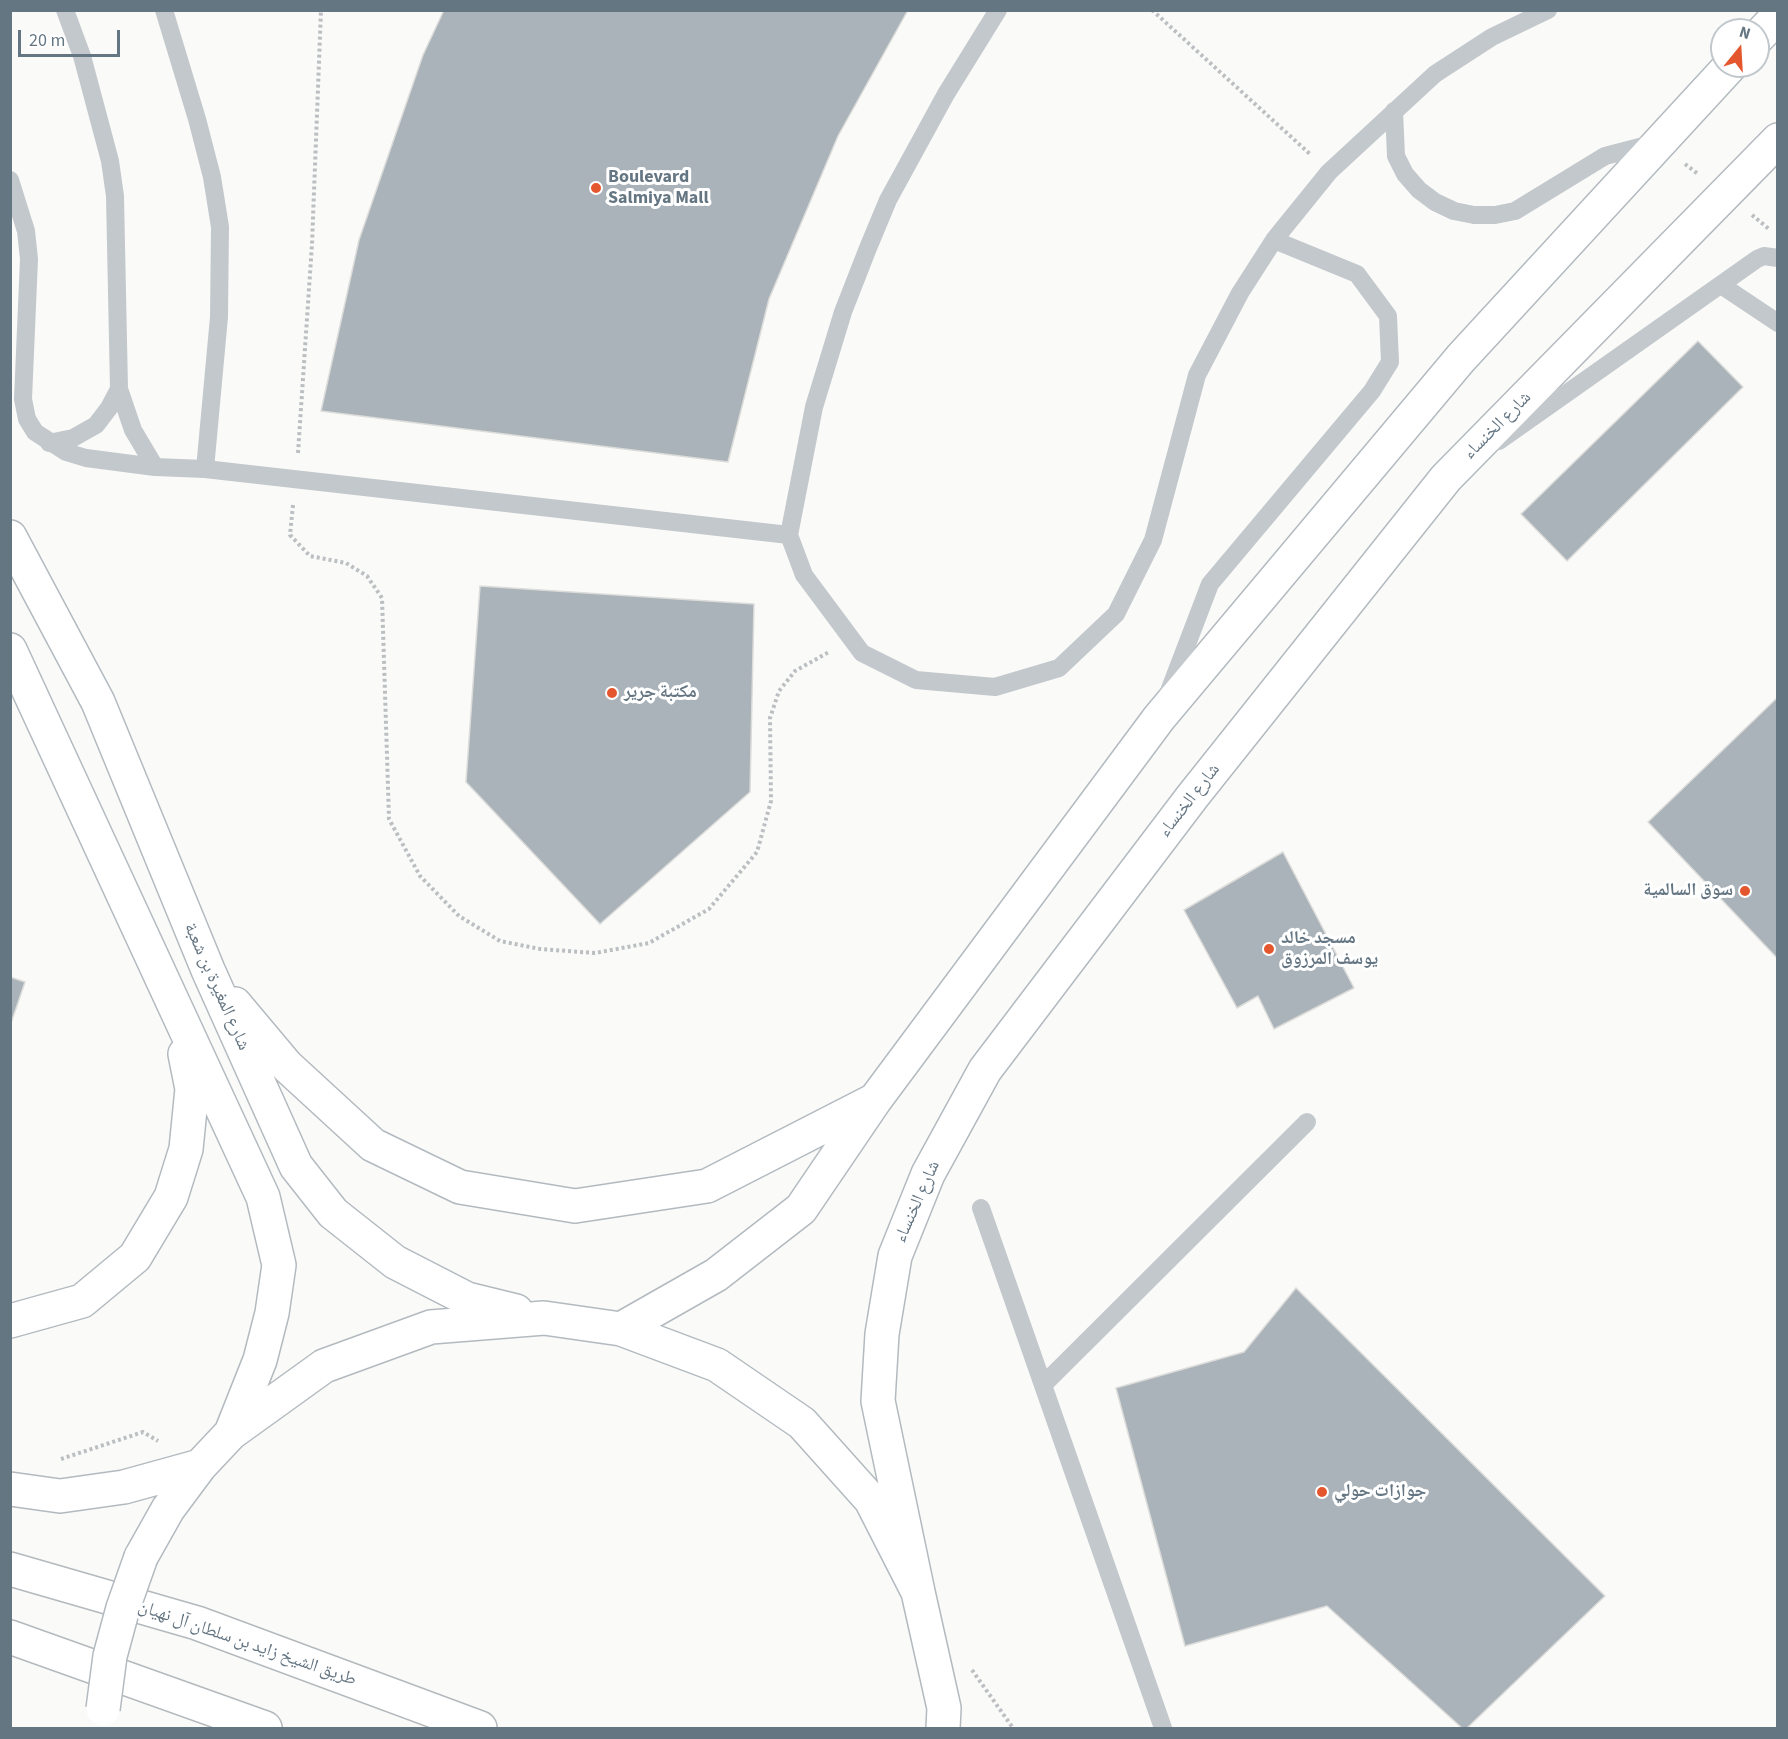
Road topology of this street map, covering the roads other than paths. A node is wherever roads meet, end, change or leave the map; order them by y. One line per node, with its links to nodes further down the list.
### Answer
1 (64, 10): 14 (lane)
2 (164, 10): 17 (lane)
3 (998, 10): 19 (lane)
4 (1548, 10): 6 (lane)
5 (1719, 78): 8 (main road)
6 (1394, 111): 8 (lane); 10 (lane)
7 (1778, 140): 18 (main road, شارع الخنساء)
8 (1657, 143): 22 (main road)
9 (10, 180): 15 (lane)
10 (1274, 240): 19 (lane); 22 (lane)
11 (1778, 258): 12 (lane)
12 (1721, 285): 13 (lane); 18 (lane)
13 (1778, 323)
14 (119, 389): 15 (lane); 16 (lane)
15 (49, 443): 16 (lane)
16 (155, 467): 17 (lane)
17 (205, 469): 19 (lane)
18 (1446, 478): 36 (main road, شارع الخنساء)
19 (789, 535)
20 (10, 537): 23 (main road, شارع المغيرة بن شعبة)
21 (10, 650): 24 (main road)
22 (1159, 718): 25 (main road)
23 (207, 970): 25 (main road); 28 (main road, شارع المغيرة بن شعبة)
24 (178, 1014): 29 (main road); 32 (main road)
25 (875, 1100): 30 (main road)
26 (1307, 1122): 31 (lane)
27 (981, 1208): 31 (lane)
28 (544, 1318): 30 (main road); 32 (main road)
29 (10, 1321)
30 (621, 1329): 36 (main road)
31 (1043, 1385): 42 (lane)
32 (231, 1433): 33 (main road)
33 (200, 1466): 34 (main road); 38 (main road, bridge)
34 (10, 1489)
35 (10, 1569): 41 (main road, طريق الشيخ زايد بن سلطان آل نهيان)
36 (918, 1592): 39 (main road)
37 (10, 1637): 40 (main road)
38 (103, 1719)
39 (948, 1722)
40 (265, 1728)
41 (480, 1728)
42 (1163, 1728)

